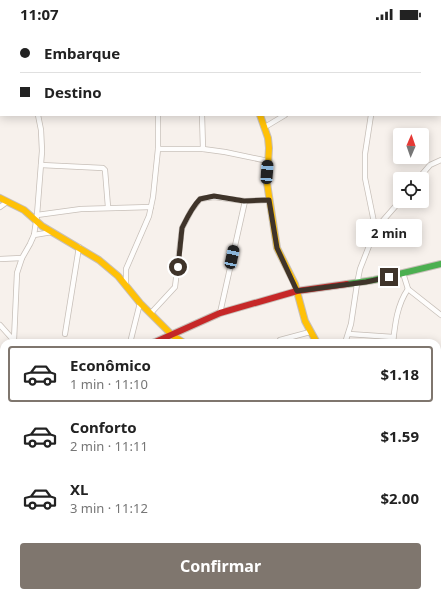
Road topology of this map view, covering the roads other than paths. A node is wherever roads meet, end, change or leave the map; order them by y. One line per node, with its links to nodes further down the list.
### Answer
1 (38, 116): 12 (street)
2 (158, 116): 8 (street)
3 (202, 116): 9 (street)
4 (260, 116): 7 (street)
5 (283, 116): 7 (street)
6 (371, 116): 26 (street)
7 (266, 127): 11 (street)
8 (158, 148): 9 (street); 20 (street)
9 (202, 149): 11 (street)
10 (441, 160): 13 (street)
11 (268, 161): 15 (street)
12 (41, 165): 19 (street); 24 (street)
13 (424, 172)
14 (0, 198): 17 (street)
15 (269, 200): 16 (street); 38 (street)
16 (244, 201): 40 (street); 41 (street)
17 (7, 202): 18 (street); 24 (street)
18 (0, 207)
19 (108, 207): 21 (street); 24 (street)
20 (151, 207): 21 (street); 23 (street)
21 (142, 208): 23 (street)
22 (394, 208): 26 (street)
23 (149, 216): 32 (street)
24 (36, 218): 25 (street); 27 (street)
25 (52, 232): 27 (street); 28 (street)
26 (376, 232): 35 (street)
27 (34, 235): 29 (street)
28 (79, 247): 34 (street); 45 (street)
29 (22, 258): 30 (street); 50 (street)
30 (0, 259)
31 (441, 264): 33 (street)
32 (126, 269): 34 (street); 36 (street)
33 (403, 273): 35 (street); 37 (street)
34 (118, 276): 36 (street)
35 (357, 284): 38 (street); 46 (street)
36 (126, 285): 39 (street)
37 (408, 289): 42 (street); 48 (street)
38 (297, 291): 41 (street); 44 (street)
39 (140, 303): 40 (street); 51 (street)
40 (151, 313): 47 (street)
41 (220, 313): 47 (street)
42 (441, 315)
43 (0, 325): 49 (street)
44 (310, 332): 54 (street); 55 (street)
45 (65, 334)
46 (349, 334): 48 (street); 56 (street)
47 (172, 335): 52 (street); 53 (street)
48 (394, 337)
49 (13, 339)
50 (15, 339)
51 (131, 339)
52 (162, 339)
53 (178, 339)
54 (284, 339)
55 (314, 339)
56 (347, 339)

